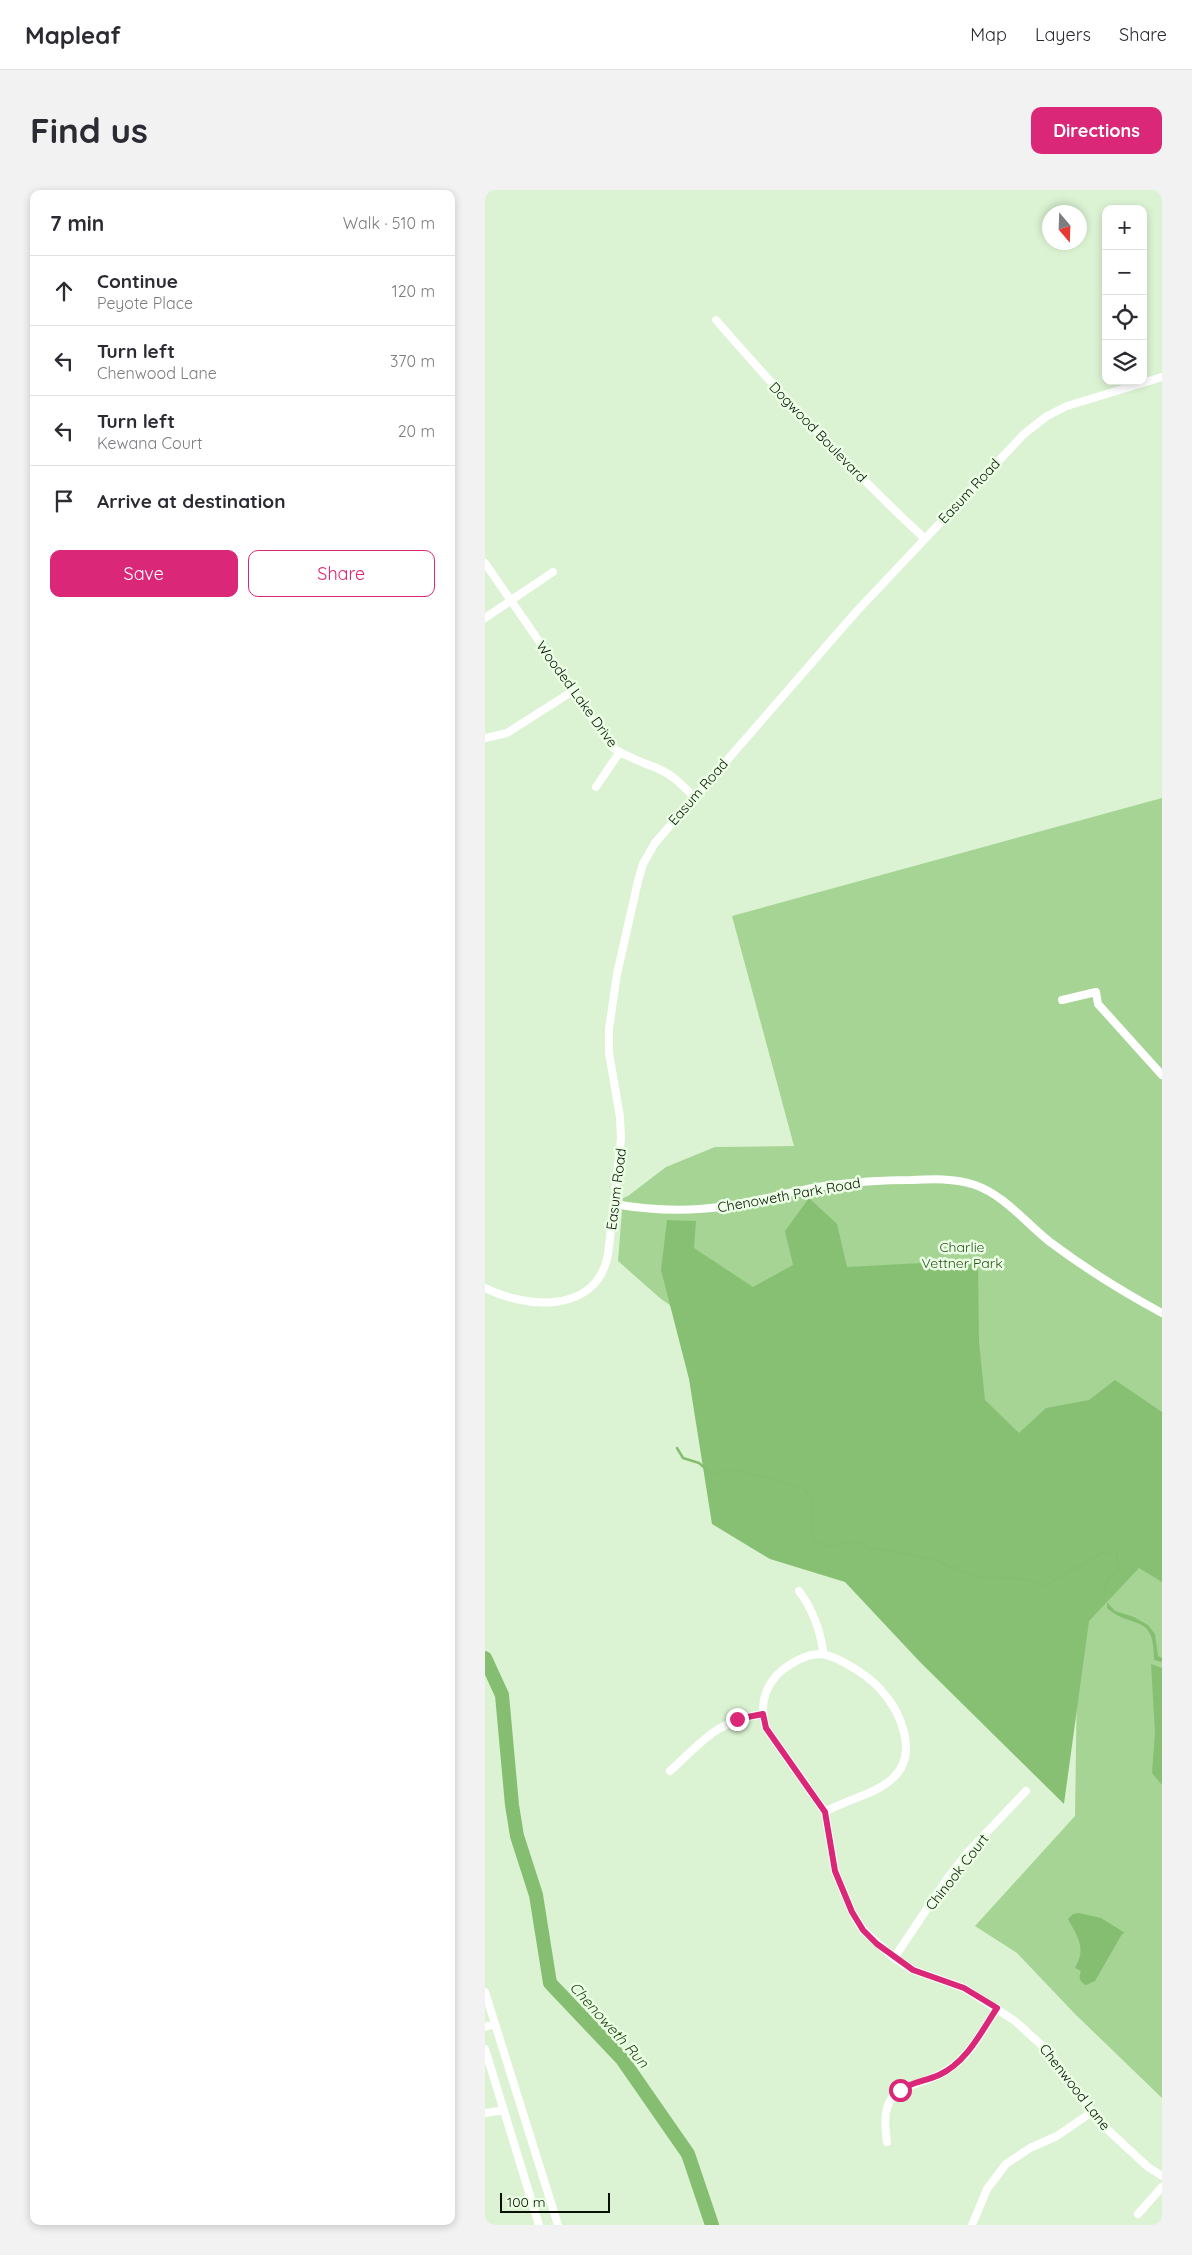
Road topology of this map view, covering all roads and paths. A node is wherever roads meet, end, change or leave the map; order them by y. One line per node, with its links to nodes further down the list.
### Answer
1 (716, 320): 3 (street, Dogwood Boulevard)
2 (1162, 377): 3 (street, Easum Road)
3 (924, 538): 12 (street, Easum Road)
4 (485, 563): 6 (street, Wooded Lake Drive)
5 (553, 572): 6 (street)
6 (511, 601): 7 (street); 8 (street, Wooded Lake Drive)
7 (485, 618)
8 (573, 691): 9 (street); 10 (street, Wooded Lake Drive)
9 (485, 738)
10 (619, 753): 11 (street); 12 (street, Wooded Lake Drive)
11 (595, 787)
12 (693, 796): 15 (street, Easum Road)
13 (1062, 1000): 14 (street)
14 (1162, 1075)
15 (614, 1204): 16 (street, Easum Road); 17 (street, Chenoweth Park Road)
16 (485, 1288)
17 (1162, 1313)
18 (799, 1591): 19 (street)
19 (821, 1654): 20 (street); 23 (street)
20 (763, 1714): 21 (street); 23 (street, Chenwood Lane)
21 (670, 1771)
22 (1026, 1791): 24 (street, Chinook Court)
23 (825, 1812): 24 (street, Chenwood Lane)
24 (894, 1958): 26 (street, Chenwood Lane)
25 (485, 1992): 27 (street)
26 (997, 2008): 31 (street, Chenwood Lane); 33 (street)
27 (495, 2024): 28 (street); 38 (street)
28 (485, 2027)
29 (485, 2049): 30 (street)
30 (504, 2110): 32 (street); 37 (street)
31 (1092, 2112): 34 (street, Chenwood Lane); 39 (street)
32 (485, 2114)
33 (887, 2142)
34 (1162, 2176)
35 (1162, 2187): 36 (street)
36 (1138, 2214)
37 (539, 2225)
38 (558, 2225)
39 (972, 2225)

